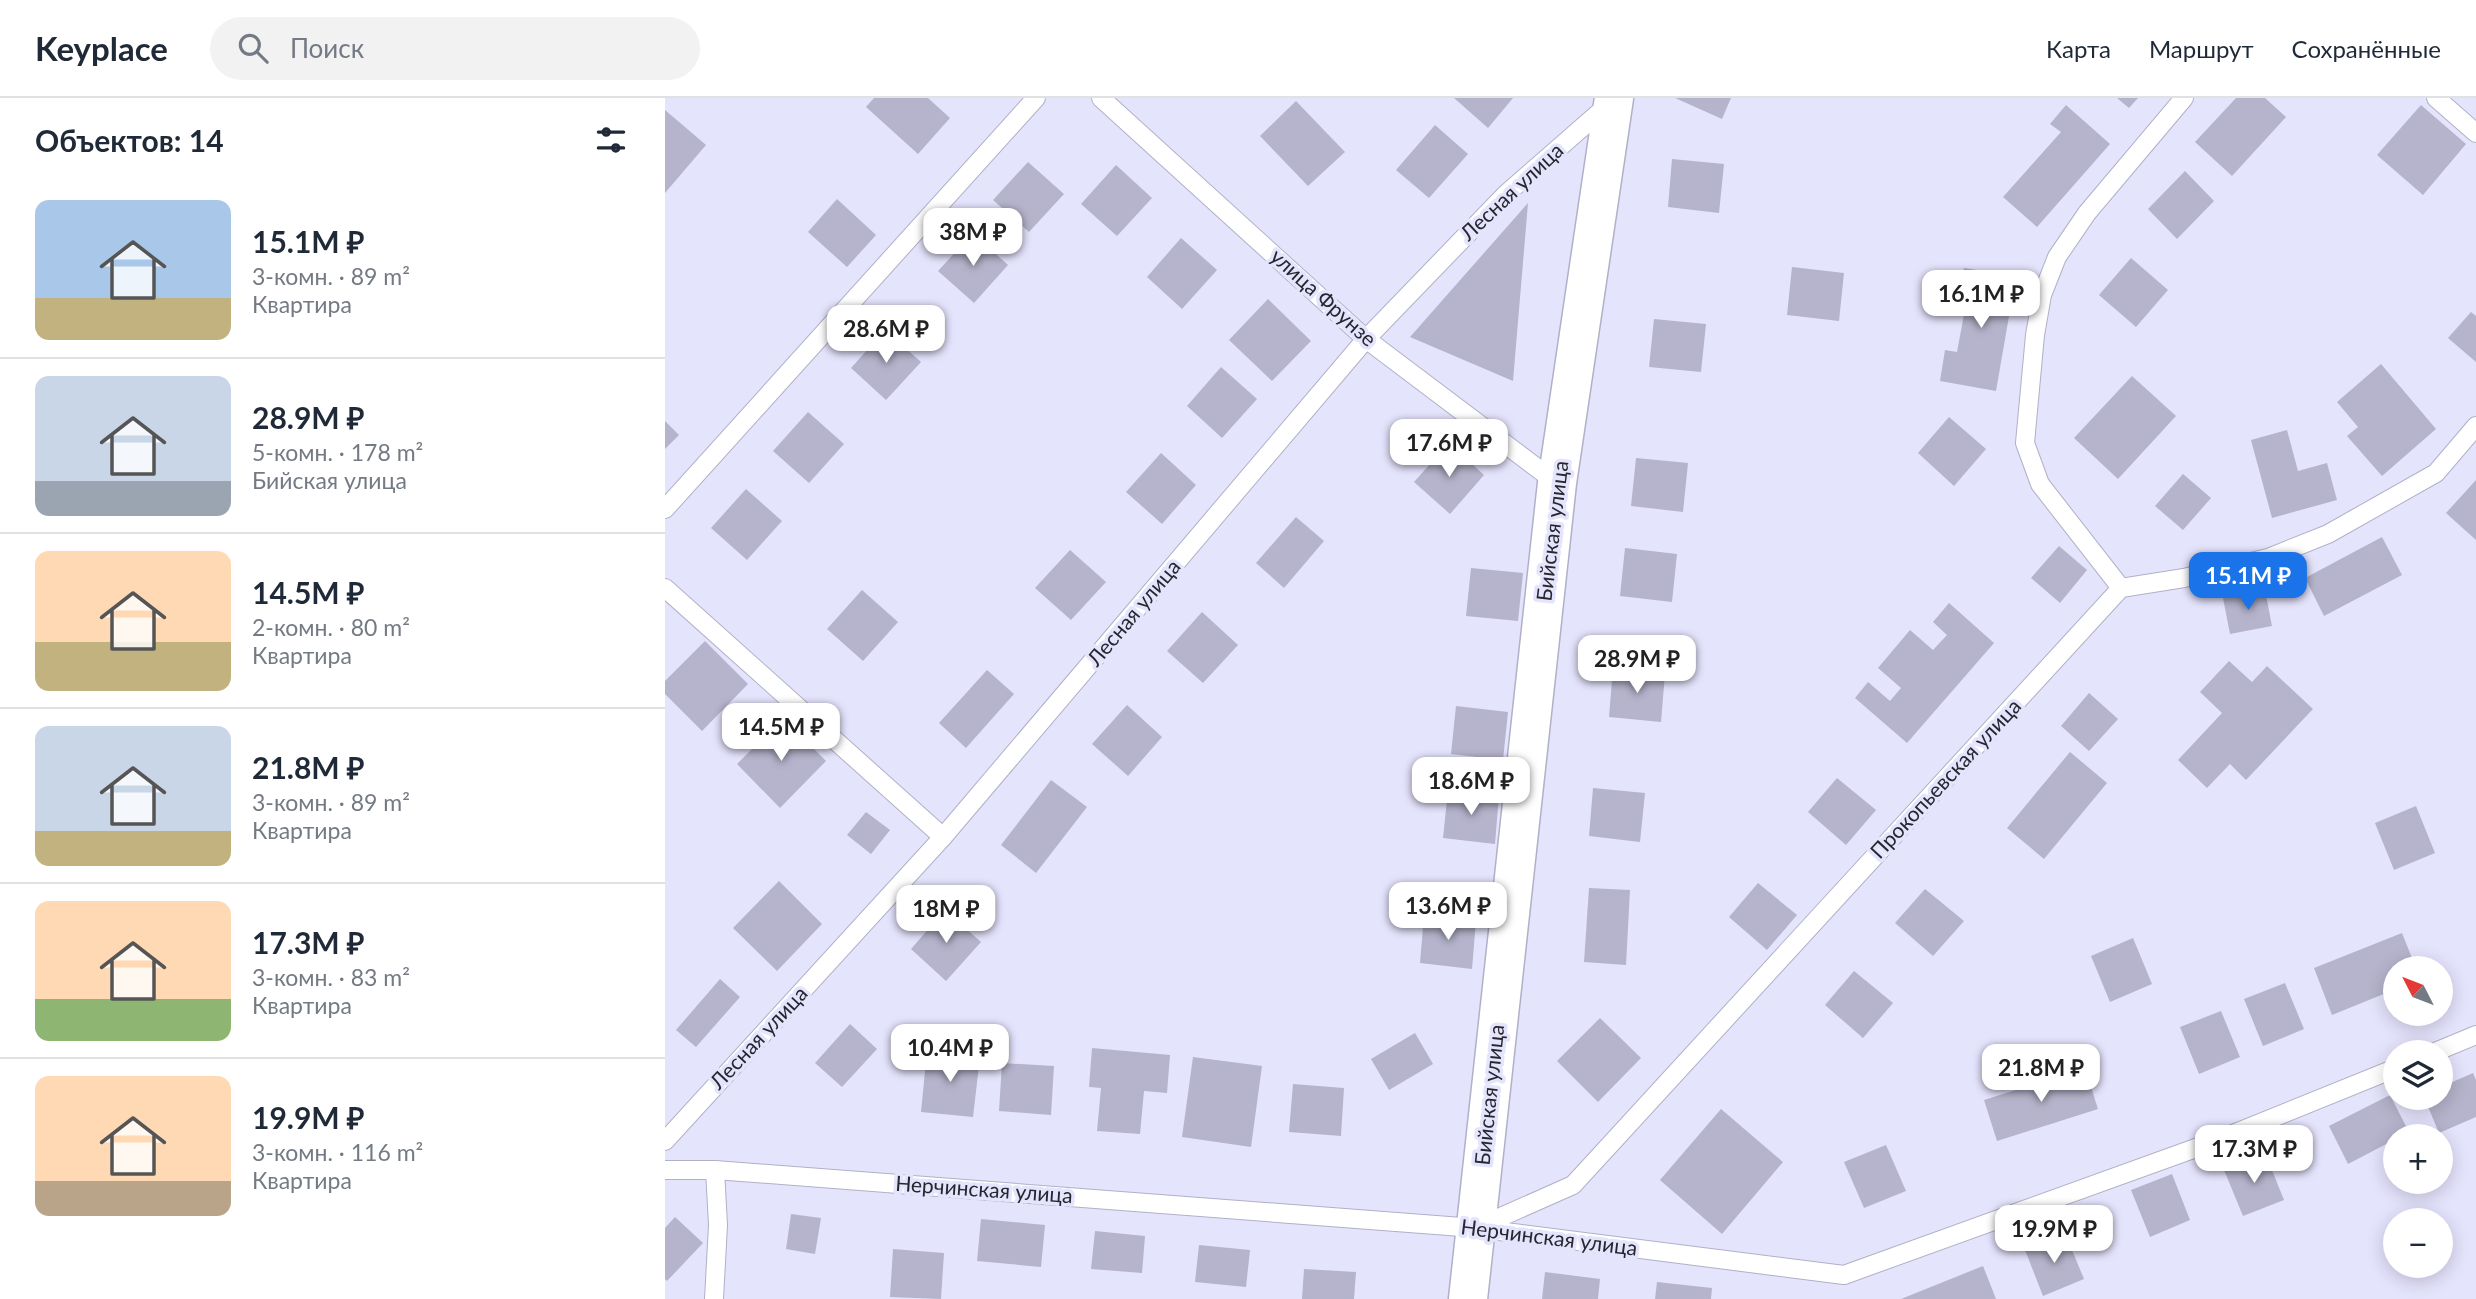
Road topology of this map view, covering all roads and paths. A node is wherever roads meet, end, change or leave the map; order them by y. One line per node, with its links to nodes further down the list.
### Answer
1 (1036, 98): 10 (lane)
2 (1101, 98): 7 (lane, улица Фрунзе)
3 (2184, 98): 12 (lane)
4 (2436, 98): 6 (lane)
5 (1614, 99): 7 (lane, Лесная улица); 9 (street, Бийская улица)
6 (2476, 133)
7 (1366, 339): 9 (lane, улица Фрунзе); 13 (lane, Лесная улица)
8 (2476, 426): 12 (lane)
9 (1557, 483): 20 (street, Бийская улица)
10 (665, 509)
11 (665, 588): 13 (lane)
12 (2121, 588): 20 (lane, Прокопьевская улица)
13 (943, 837): 17 (lane, Лесная улица)
14 (2476, 1035): 15 (lane)
15 (2453, 1045)
16 (2383, 1073): 20 (lane, Нерчинская улица)
17 (665, 1141)
18 (665, 1170): 19 (lane, Нерчинская улица)
19 (715, 1170): 20 (lane, Нерчинская улица); 21 (lane)
20 (1475, 1228): 22 (street, Бийская улица)
21 (714, 1299)
22 (1468, 1299)

